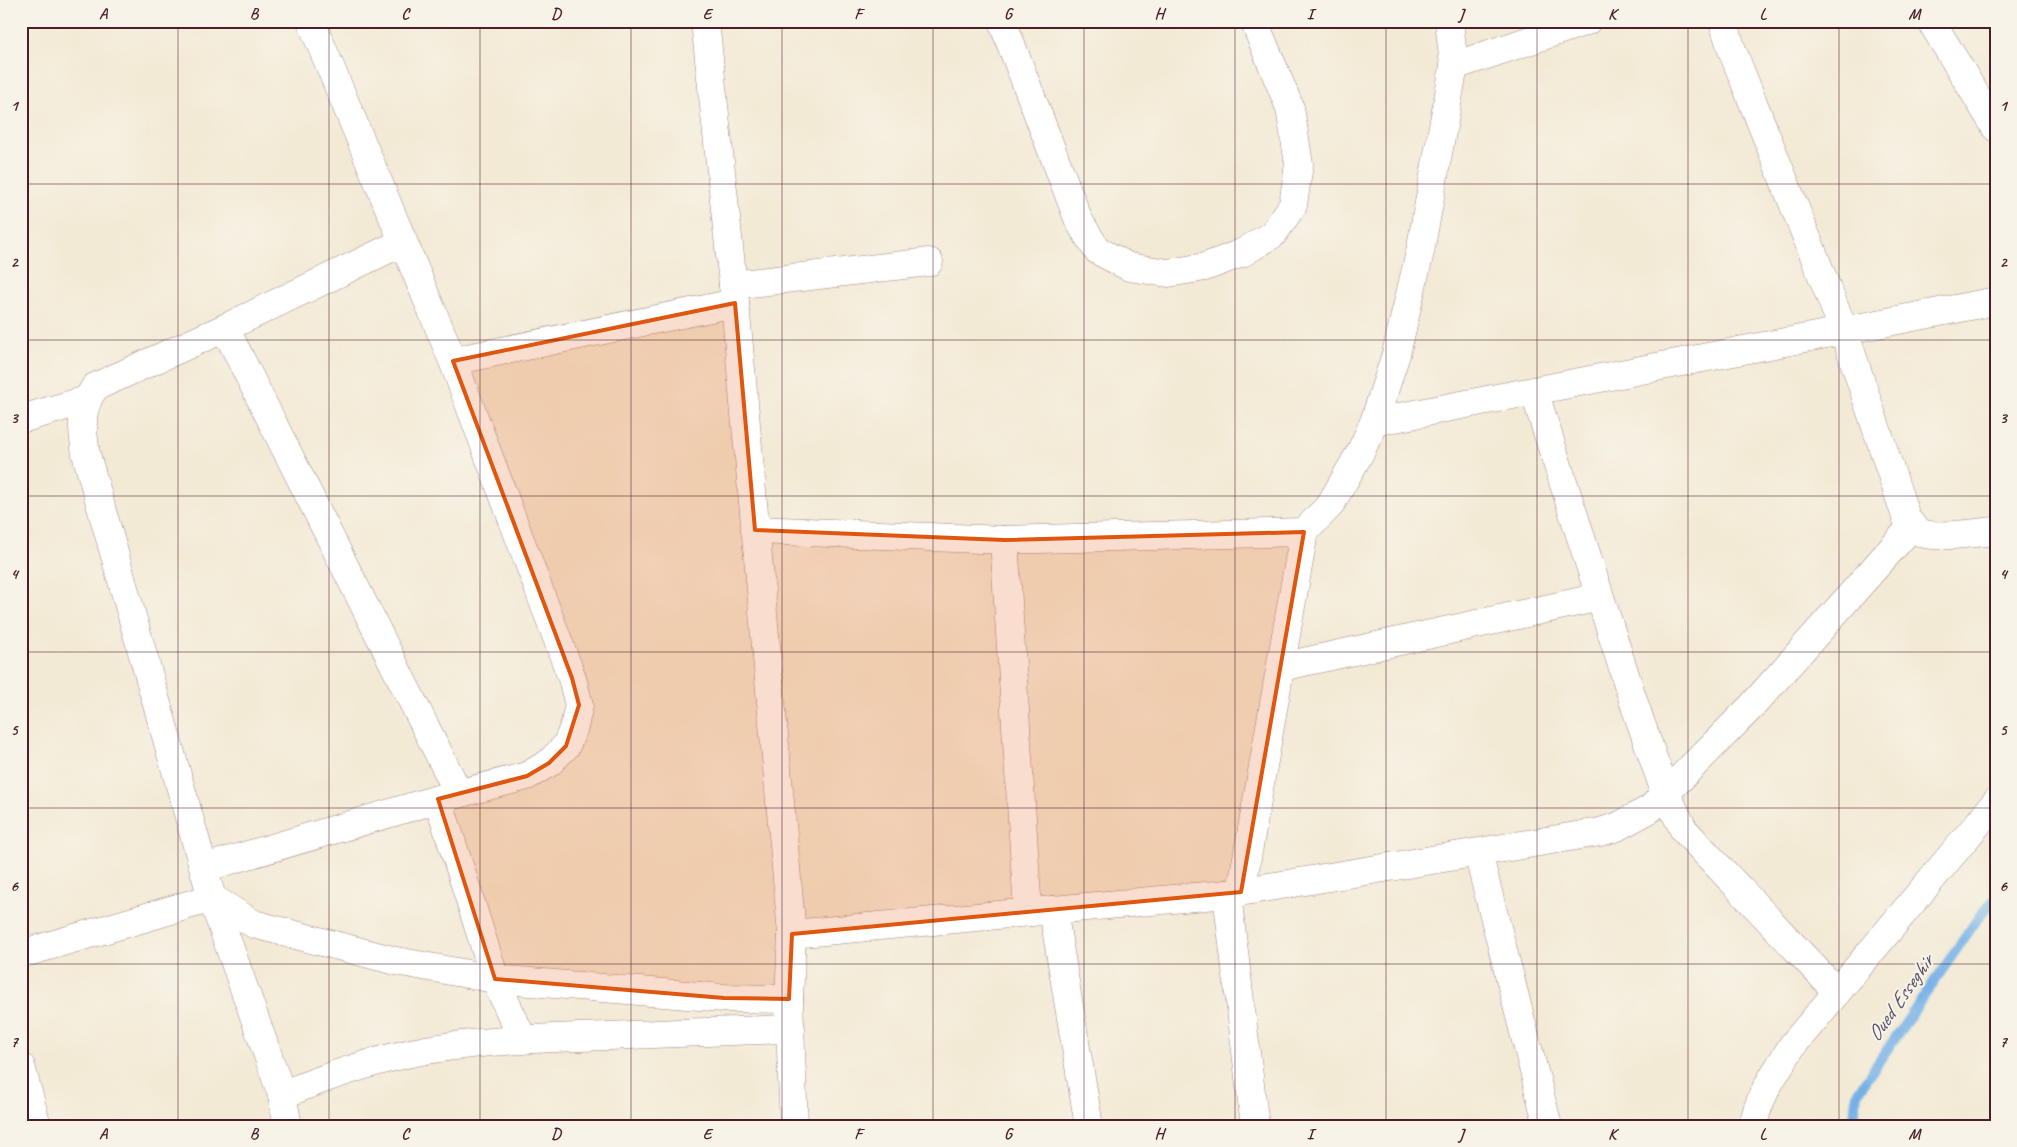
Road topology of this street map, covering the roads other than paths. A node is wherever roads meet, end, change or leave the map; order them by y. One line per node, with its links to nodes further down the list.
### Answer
1 (312, 21): 11 (street)
2 (705, 21): 13 (street)
3 (1002, 21): 4 (street)
4 (1254, 21)
5 (1450, 21): 9 (street)
6 (1586, 21): 9 (street)
7 (1724, 21): 16 (street)
8 (1930, 21): 10 (street)
9 (1454, 66): 21 (street)
10 (1996, 128)
11 (402, 242): 15 (street); 17 (street)
12 (929, 262): 13 (street)
13 (734, 294): 17 (street); 23 (street)
14 (1996, 301): 16 (street)
15 (226, 328): 19 (street); 30 (street)
16 (1844, 331): 18 (street); 22 (street)
17 (453, 360): 30 (street)
18 (1534, 391): 21 (street); 27 (street)
19 (87, 400): 20 (street); 33 (street)
20 (21, 420)
21 (1374, 422): 25 (street)
22 (1912, 526): 24 (street); 29 (street)
23 (755, 530): 26 (street); 37 (street)
24 (1996, 531)
25 (1304, 532): 26 (street); 28 (street)
26 (1004, 540): 36 (street)
27 (1600, 597): 28 (street); 29 (street)
28 (1281, 666): 34 (street)
29 (1665, 792): 32 (street); 40 (street)
30 (449, 796): 33 (street); 39 (street)
31 (1996, 802): 40 (street)
32 (1478, 853): 34 (street); 51 (street)
33 (204, 868): 35 (street)
34 (1234, 893): 36 (street); 50 (street)
35 (212, 898): 38 (street); 39 (street); 45 (street)
36 (1041, 911): 37 (street); 49 (street)
37 (792, 934): 41 (street)
38 (21, 954)
39 (495, 979): 41 (street); 43 (street)
40 (1836, 992): 52 (street)
41 (790, 999): 42 (street)
42 (792, 1029): 43 (street); 48 (street)
43 (523, 1040): 45 (street)
44 (21, 1067): 46 (street)
45 (282, 1095): 47 (street)
46 (36, 1126)
47 (288, 1126)
48 (794, 1126)
49 (1089, 1126)
50 (1255, 1126)
51 (1548, 1126)
52 (1754, 1126)

